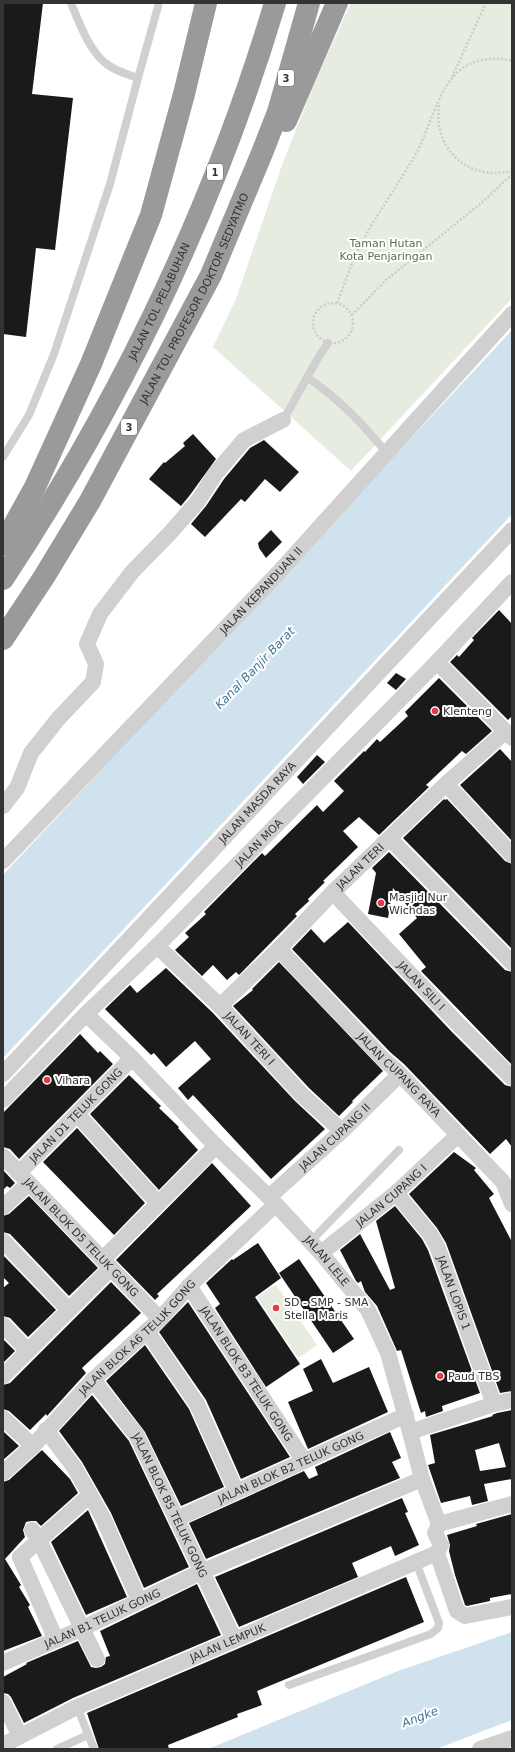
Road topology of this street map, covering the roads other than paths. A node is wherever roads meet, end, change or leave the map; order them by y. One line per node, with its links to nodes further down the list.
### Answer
1 (70, 3): 7 (lane)
2 (159, 3): 7 (lane)
3 (206, 3): 16 (highway)
4 (275, 3): 17 (highway, JALAN TOL PELABUHAN / 1)
5 (309, 3): 8 (highway, JALAN TOL PROFESOR DOKTOR SEDYATMO / 3)
6 (337, 3): 8 (highway)
7 (138, 78): 14 (lane)
8 (262, 153): 19 (highway, JALAN TOL PROFESOR DOKTOR SEDYATMO / 3)
9 (512, 314): 13 (street, JALAN KEPANDUAN II)
10 (328, 343): 11 (lane)
11 (307, 377): 12 (lane); 13 (lane)
12 (283, 420): 23 (street)
13 (387, 453): 26 (street, JALAN KEPANDUAN II)
14 (3, 456)
15 (512, 530): 34 (street, JALAN MASDA RAYA)
16 (3, 545)
17 (3, 579)
18 (510, 590): 20 (street, JALAN MOA)
19 (3, 639)
20 (436, 662): 21 (street); 28 (street, JALAN MOA)
21 (509, 735): 22 (street, JALAN TERI)
22 (446, 784): 24 (street, JALAN TERI); 25 (street)
23 (3, 806)
24 (390, 839): 27 (street, JALAN TERI); 30 (street)
25 (512, 855)
26 (3, 861)
27 (334, 891): 29 (street, JALAN TERI); 36 (street, JALAN SILI I)
28 (157, 946): 31 (street, JALAN TERI I); 32 (street, JALAN MOA)
29 (278, 949): 31 (street, JALAN TERI); 35 (street, JALAN CUPANG RAYA)
30 (512, 963)
31 (220, 1006): 39 (street, JALAN TERI I)
32 (86, 1014): 33 (street, JALAN LELE); 37 (street, JALAN MOA)
33 (132, 1058): 38 (street, JALAN D1 TELUK GONG); 41 (street, JALAN LELE)
34 (3, 1074)
35 (400, 1074): 39 (street, JALAN CUPANG II); 40 (street, JALAN CUPANG RAYA)
36 (512, 1078)
37 (3, 1100)
38 (77, 1114): 44 (street, JALAN D1 TELUK GONG); 48 (street)
39 (342, 1131): 47 (street, JALAN CUPANG II)
40 (458, 1135): 45 (street, JALAN CUPANG RAYA); 46 (street, JALAN CUPANG I)
41 (216, 1146): 47 (street, JALAN LELE); 48 (street)
42 (399, 1150): 52 (lane)
43 (3, 1156): 44 (street, JALAN BLOK D5 TELUK GONG)
44 (24, 1178): 50 (street, JALAN D1 TELUK GONG); 53 (street, JALAN BLOK D5 TELUK GONG)
45 (507, 1178): 49 (street, JALAN CUPANG RAYA)
46 (396, 1192): 52 (street, JALAN CUPANG I); 63 (street, JALAN LOPIS 1)
47 (272, 1201): 52 (street, JALAN LELE); 54 (street, JALAN BLOK A6 TELUK GONG)
48 (158, 1203): 53 (street)
49 (512, 1204)
50 (3, 1208)
51 (3, 1241): 55 (street)
52 (316, 1247): 64 (street, JALAN LELE)
53 (107, 1263): 55 (street); 56 (street, JALAN BLOK D5 TELUK GONG)
54 (189, 1286): 56 (street, JALAN BLOK A6 TELUK GONG); 69 (street, JALAN BLOK B3 TELUK GONG)
55 (68, 1309): 59 (street)
56 (160, 1319): 58 (street, JALAN BLOK A6 TELUK GONG)
57 (3, 1325): 59 (street)
58 (147, 1331): 61 (street, JALAN BLOK A6 TELUK GONG); 72 (street)
59 (28, 1351): 60 (street)
60 (3, 1376)
61 (94, 1380): 66 (street, JALAN BLOK A6 TELUK GONG); 75 (street, JALAN BLOK B5 TELUK GONG)
62 (512, 1400): 63 (street)
63 (494, 1404): 67 (street)
64 (406, 1415): 67 (street, JALAN LELE); 69 (street, JALAN BLOK B2 TELUK GONG)
65 (3, 1418): 68 (street)
66 (46, 1430): 68 (street, JALAN BLOK A6 TELUK GONG); 73 (street)
67 (410, 1432): 71 (street, JALAN LELE)
68 (33, 1446): 70 (street, JALAN BLOK A6 TELUK GONG)
69 (304, 1461): 72 (street, JALAN BLOK B2 TELUK GONG)
70 (3, 1473)
71 (422, 1479): 76 (street, JALAN LELE); 80 (street, JALAN B1 TELUK GONG)
72 (236, 1490): 75 (street, JALAN BLOK B2 TELUK GONG)
73 (90, 1495): 77 (street); 81 (street)
74 (512, 1504): 76 (street)
75 (176, 1519): 80 (street, JALAN BLOK B5 TELUK GONG)
76 (439, 1524): 78 (street, JALAN LELE)
77 (36, 1535): 83 (street); 85 (street)
78 (437, 1553): 79 (street, JALAN LEMPUK); 82 (street, JALAN LELE)
79 (416, 1562): 84 (street, JALAN LEMPUK); 88 (lane)
80 (201, 1572): 81 (street, JALAN B1 TELUK GONG); 84 (street, JALAN BLOK B5 TELUK GONG)
81 (139, 1600): 83 (street, JALAN B1 TELUK GONG)
82 (512, 1607)
83 (83, 1628): 85 (street, JALAN B1 TELUK GONG); 86 (street)
84 (234, 1639): 90 (street, JALAN LEMPUK)
85 (56, 1640): 87 (street, JALAN B1 TELUK GONG)
86 (97, 1659)
87 (3, 1663)
88 (289, 1685)
89 (3, 1702): 92 (street)
90 (77, 1707): 91 (lane); 92 (street, JALAN LEMPUK)
91 (88, 1735): 95 (lane); 96 (lane)
92 (20, 1736): 94 (street, JALAN LEMPUK)
93 (512, 1738): 97 (street)
94 (3, 1744)
95 (57, 1749)
96 (94, 1749)
97 (480, 1749)

